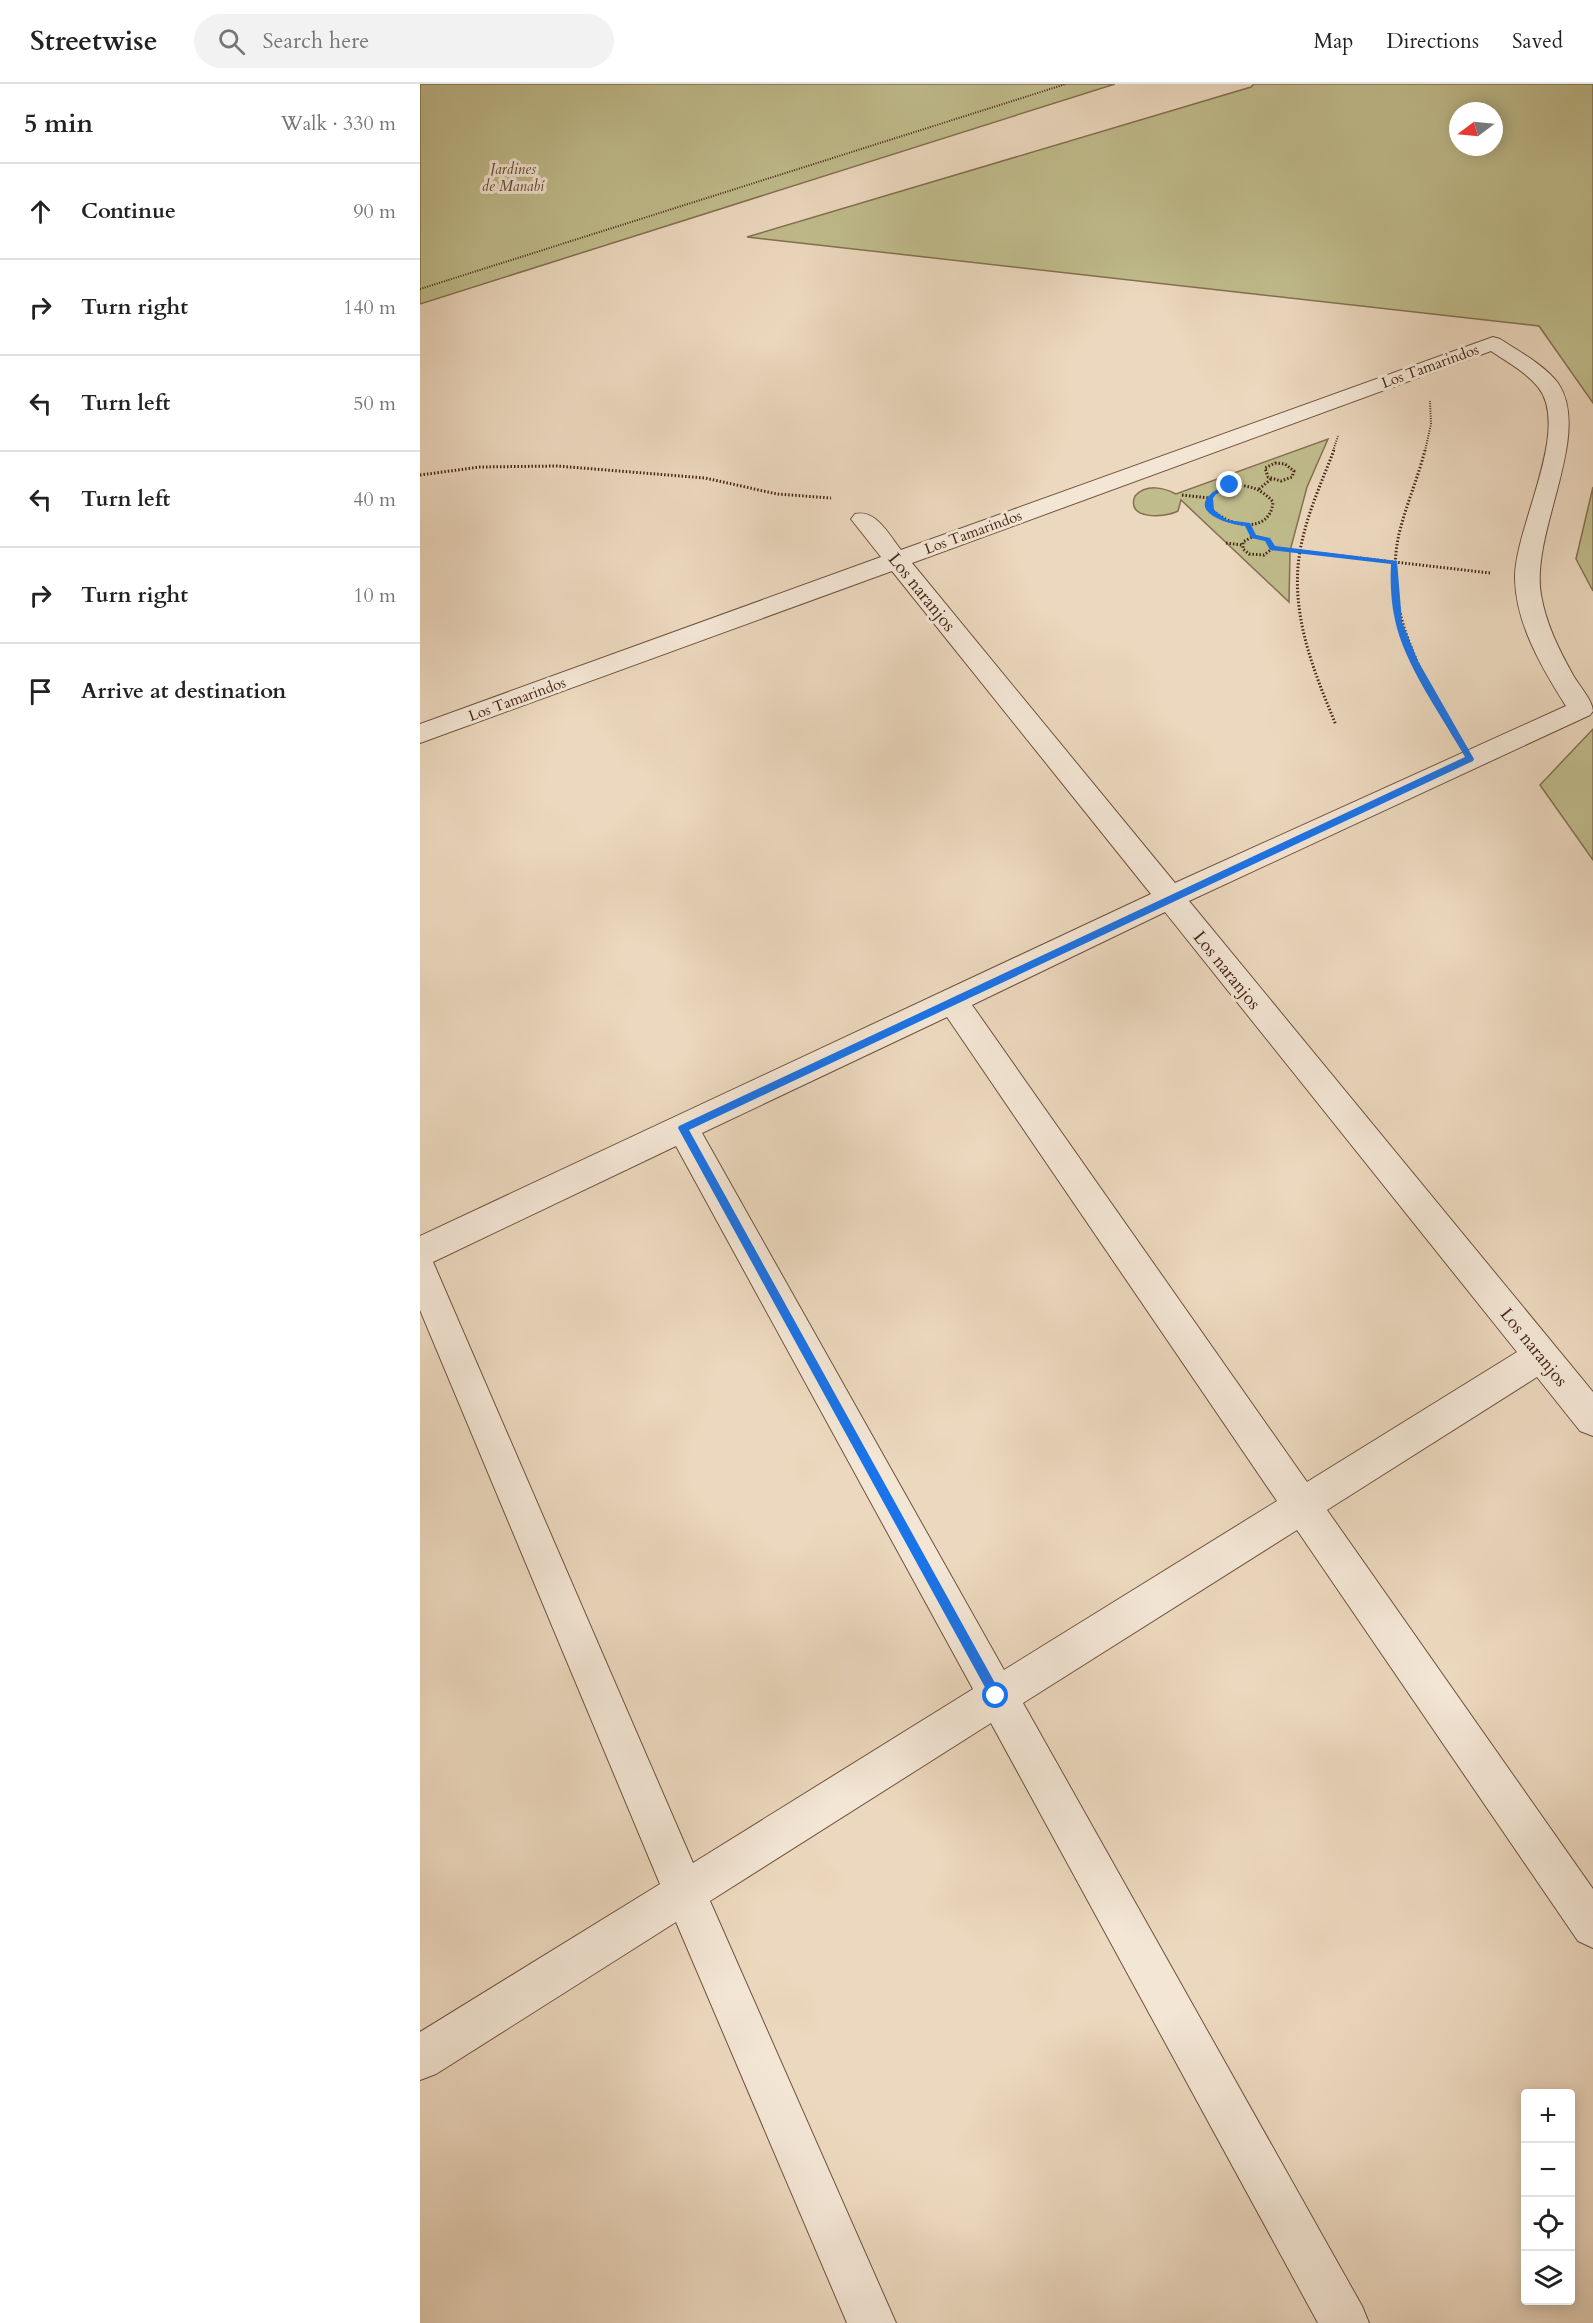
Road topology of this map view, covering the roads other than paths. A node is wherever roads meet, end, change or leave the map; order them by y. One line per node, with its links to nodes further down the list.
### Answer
1 (863, 519): 2 (street, Los naranjos)
2 (897, 560): 3 (street, Los Tamarindos); 4 (street, Los naranjos); 4 (street, Los Tamarindos)
3 (420, 734)
4 (1169, 898): 5 (street); 9 (street, Los naranjos)
5 (952, 1000): 6 (street); 11 (street)
6 (683, 1128): 7 (street); 12 (street)
7 (420, 1252)
8 (420, 1269): 13 (street)
9 (1541, 1356): 10 (street, Los naranjos); 11 (street)
10 (1593, 1419)
11 (1301, 1506): 12 (street); 14 (street)
12 (996, 1696): 13 (street); 17 (street)
13 (684, 1891): 15 (street); 16 (street)
14 (1593, 1926)
15 (420, 2058)
16 (872, 2323)
17 (1345, 2323)

